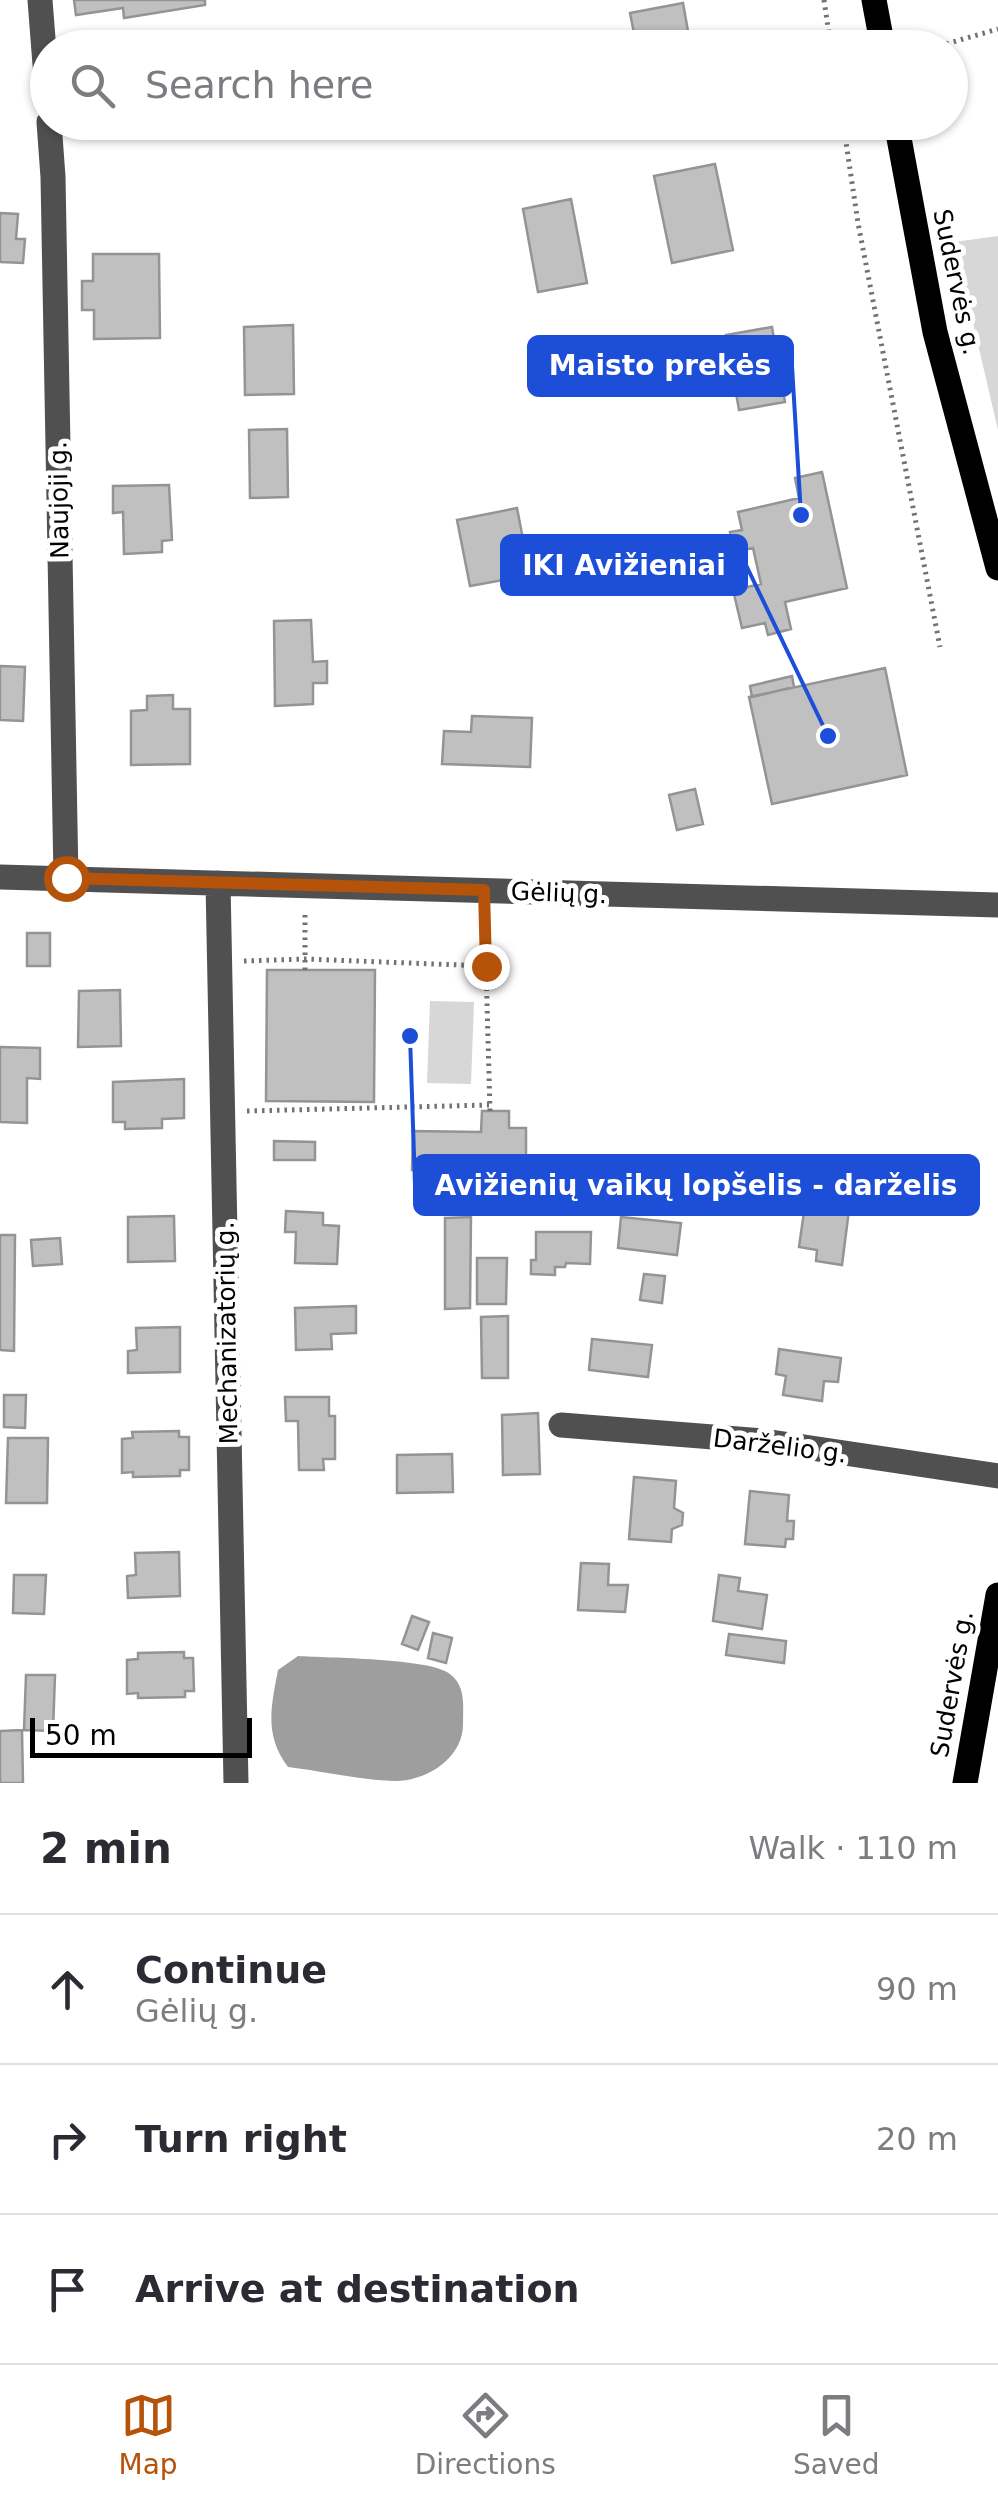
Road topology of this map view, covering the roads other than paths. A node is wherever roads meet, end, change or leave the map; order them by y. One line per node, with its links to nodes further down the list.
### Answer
1 (40, 0): 3 (street)
2 (874, 0): 4 (main road)
3 (42, 30)
4 (880, 30)
5 (50, 140): 9 (street, Naujoji g.)
6 (899, 140): 7 (main road, Sudervės g.)
7 (998, 568)
8 (0, 877): 9 (street, Gėlių g.)
9 (66, 878): 10 (street, Gėlių g.)
10 (218, 883): 11 (street, Gėlių g.); 15 (street, Mechanizatorių g.)
11 (998, 905)
12 (561, 1425): 13 (street, Darželio g.)
13 (998, 1476)
14 (998, 1595): 16 (main road, Sudervės g.)
15 (236, 1783)
16 (964, 1783)

